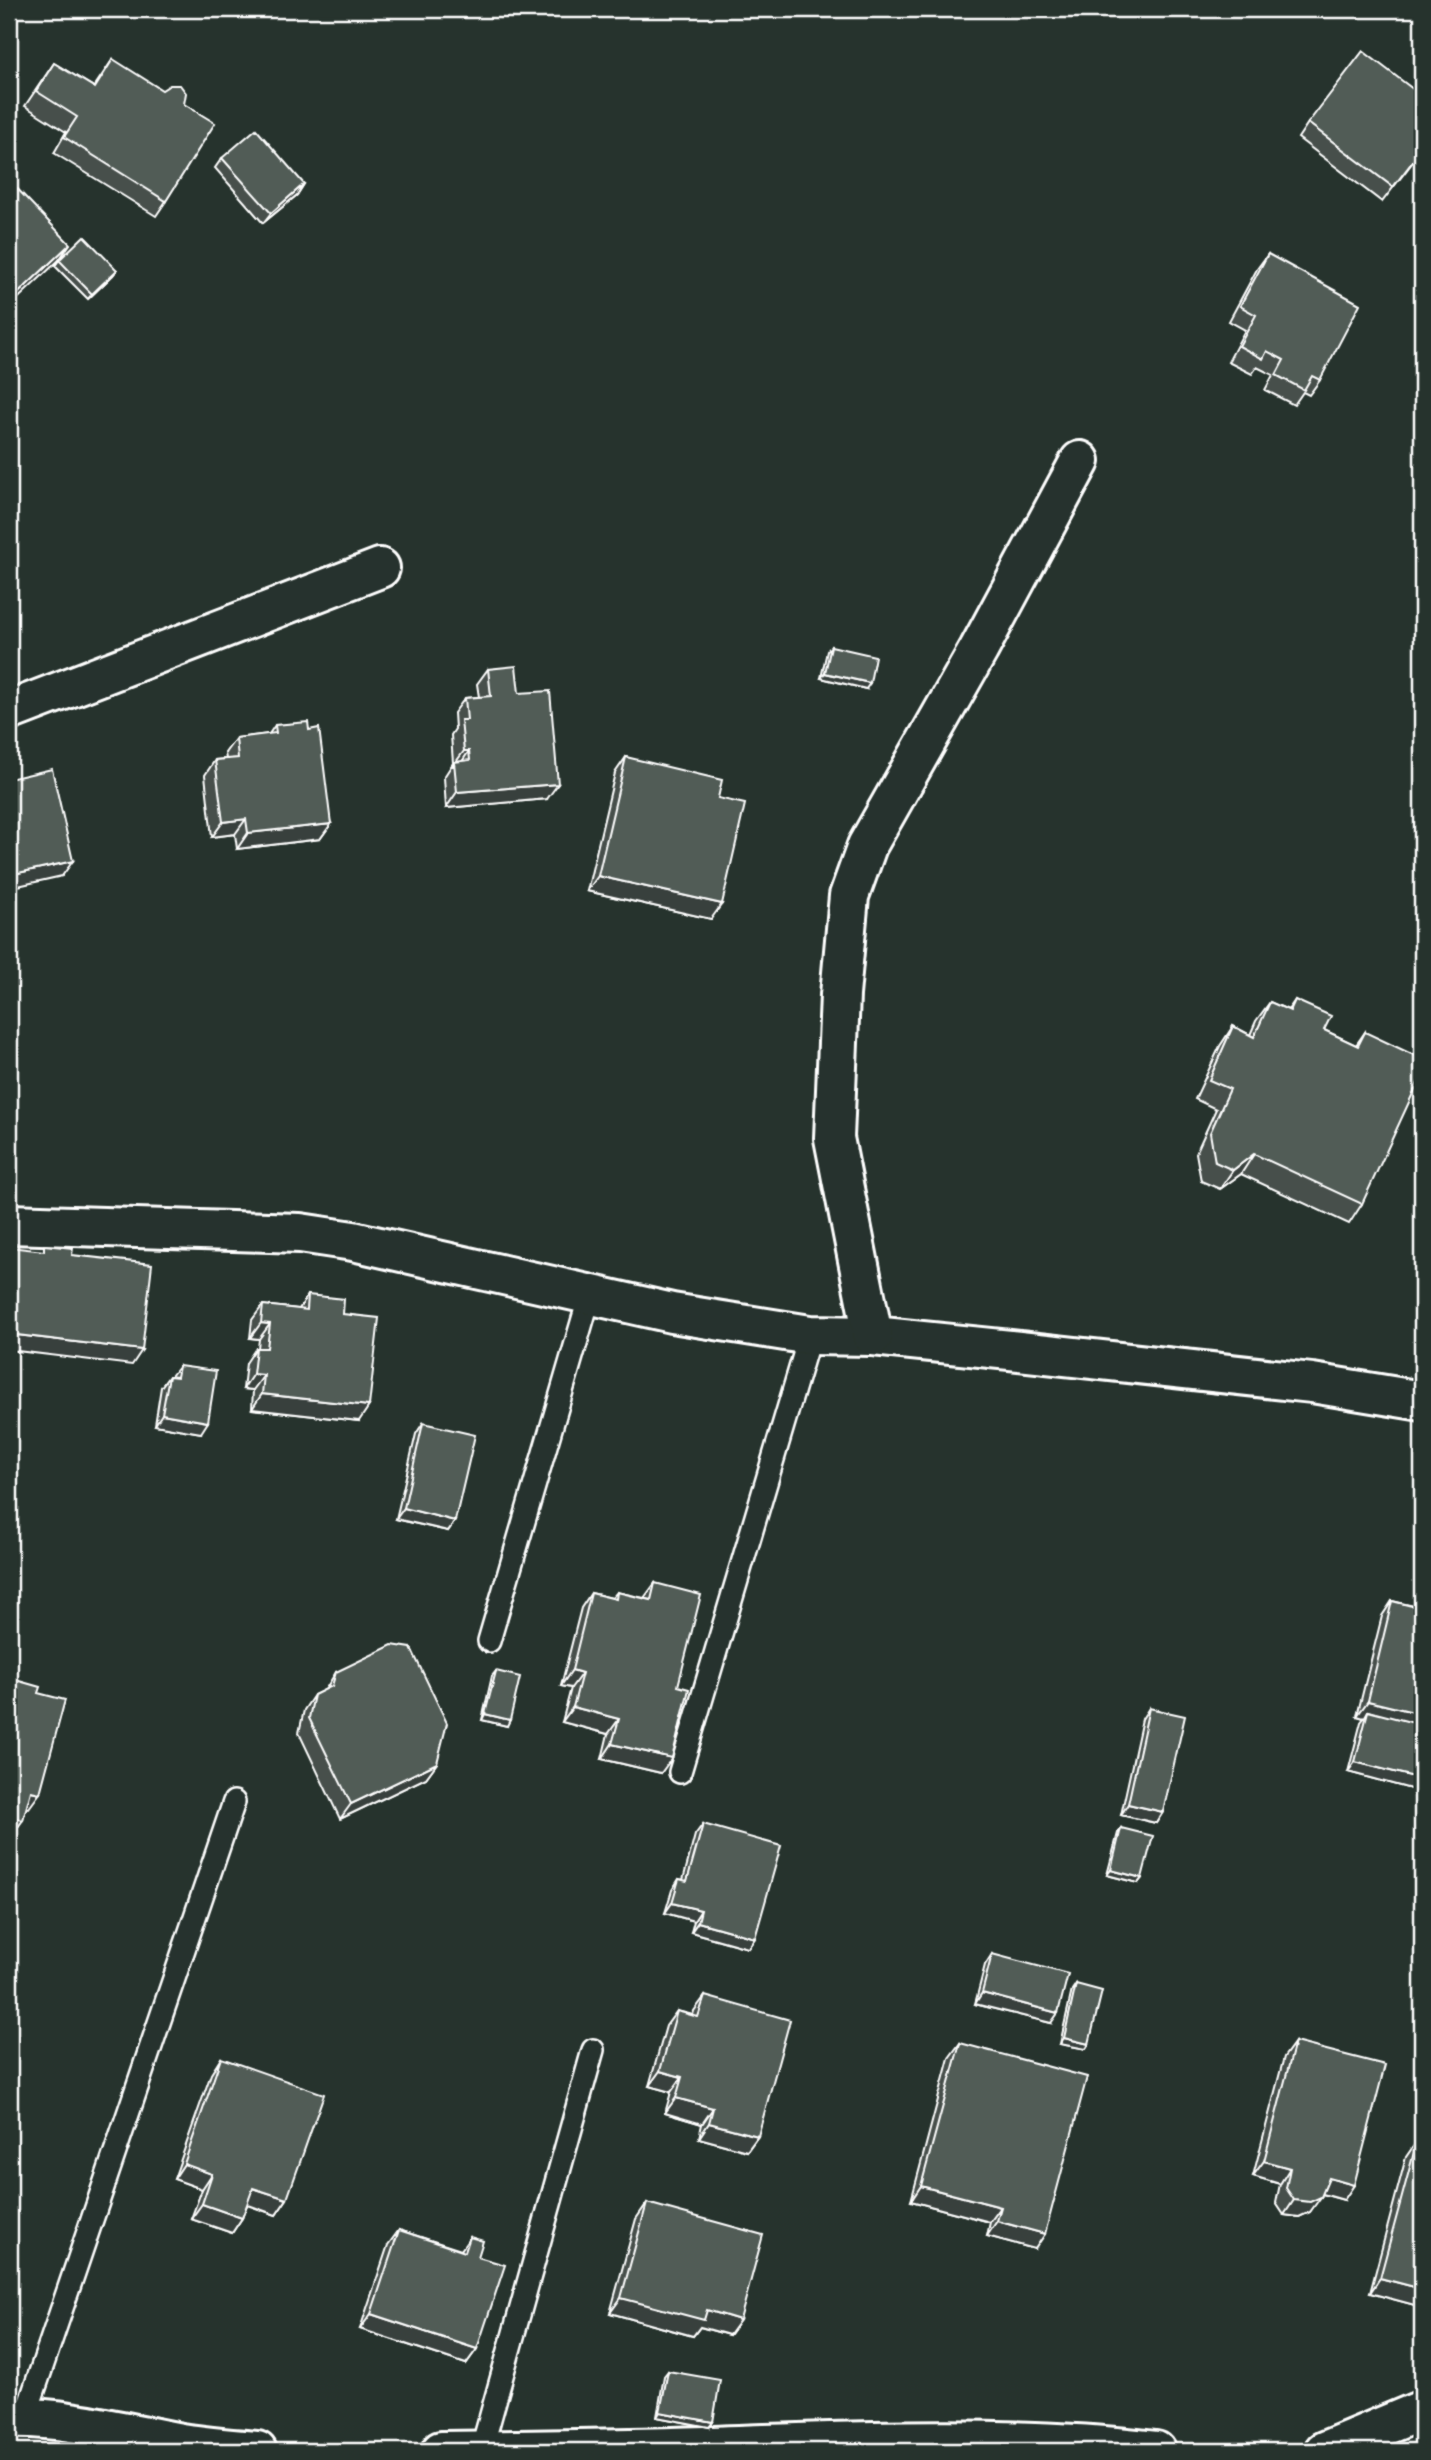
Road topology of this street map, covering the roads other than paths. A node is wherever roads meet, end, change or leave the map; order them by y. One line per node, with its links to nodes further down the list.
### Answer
1 (1080, 461): 7 (street)
2 (380, 568): 3 (street)
3 (9, 711)
4 (9, 1224): 5 (street)
5 (590, 1295): 6 (street); 9 (lane)
6 (810, 1335): 7 (street); 10 (lane)
7 (873, 1336): 8 (street)
8 (1422, 1401)
9 (489, 1641)
10 (680, 1772)
11 (234, 1802): 14 (lane)
12 (593, 2050): 18 (lane)
13 (1422, 2410): 20 (street)
14 (17, 2417): 16 (street)
15 (918, 2446): 18 (street); 19 (street)
16 (257, 2451)
17 (441, 2451): 18 (street)
18 (481, 2451)
19 (1156, 2451)
20 (1324, 2451)

